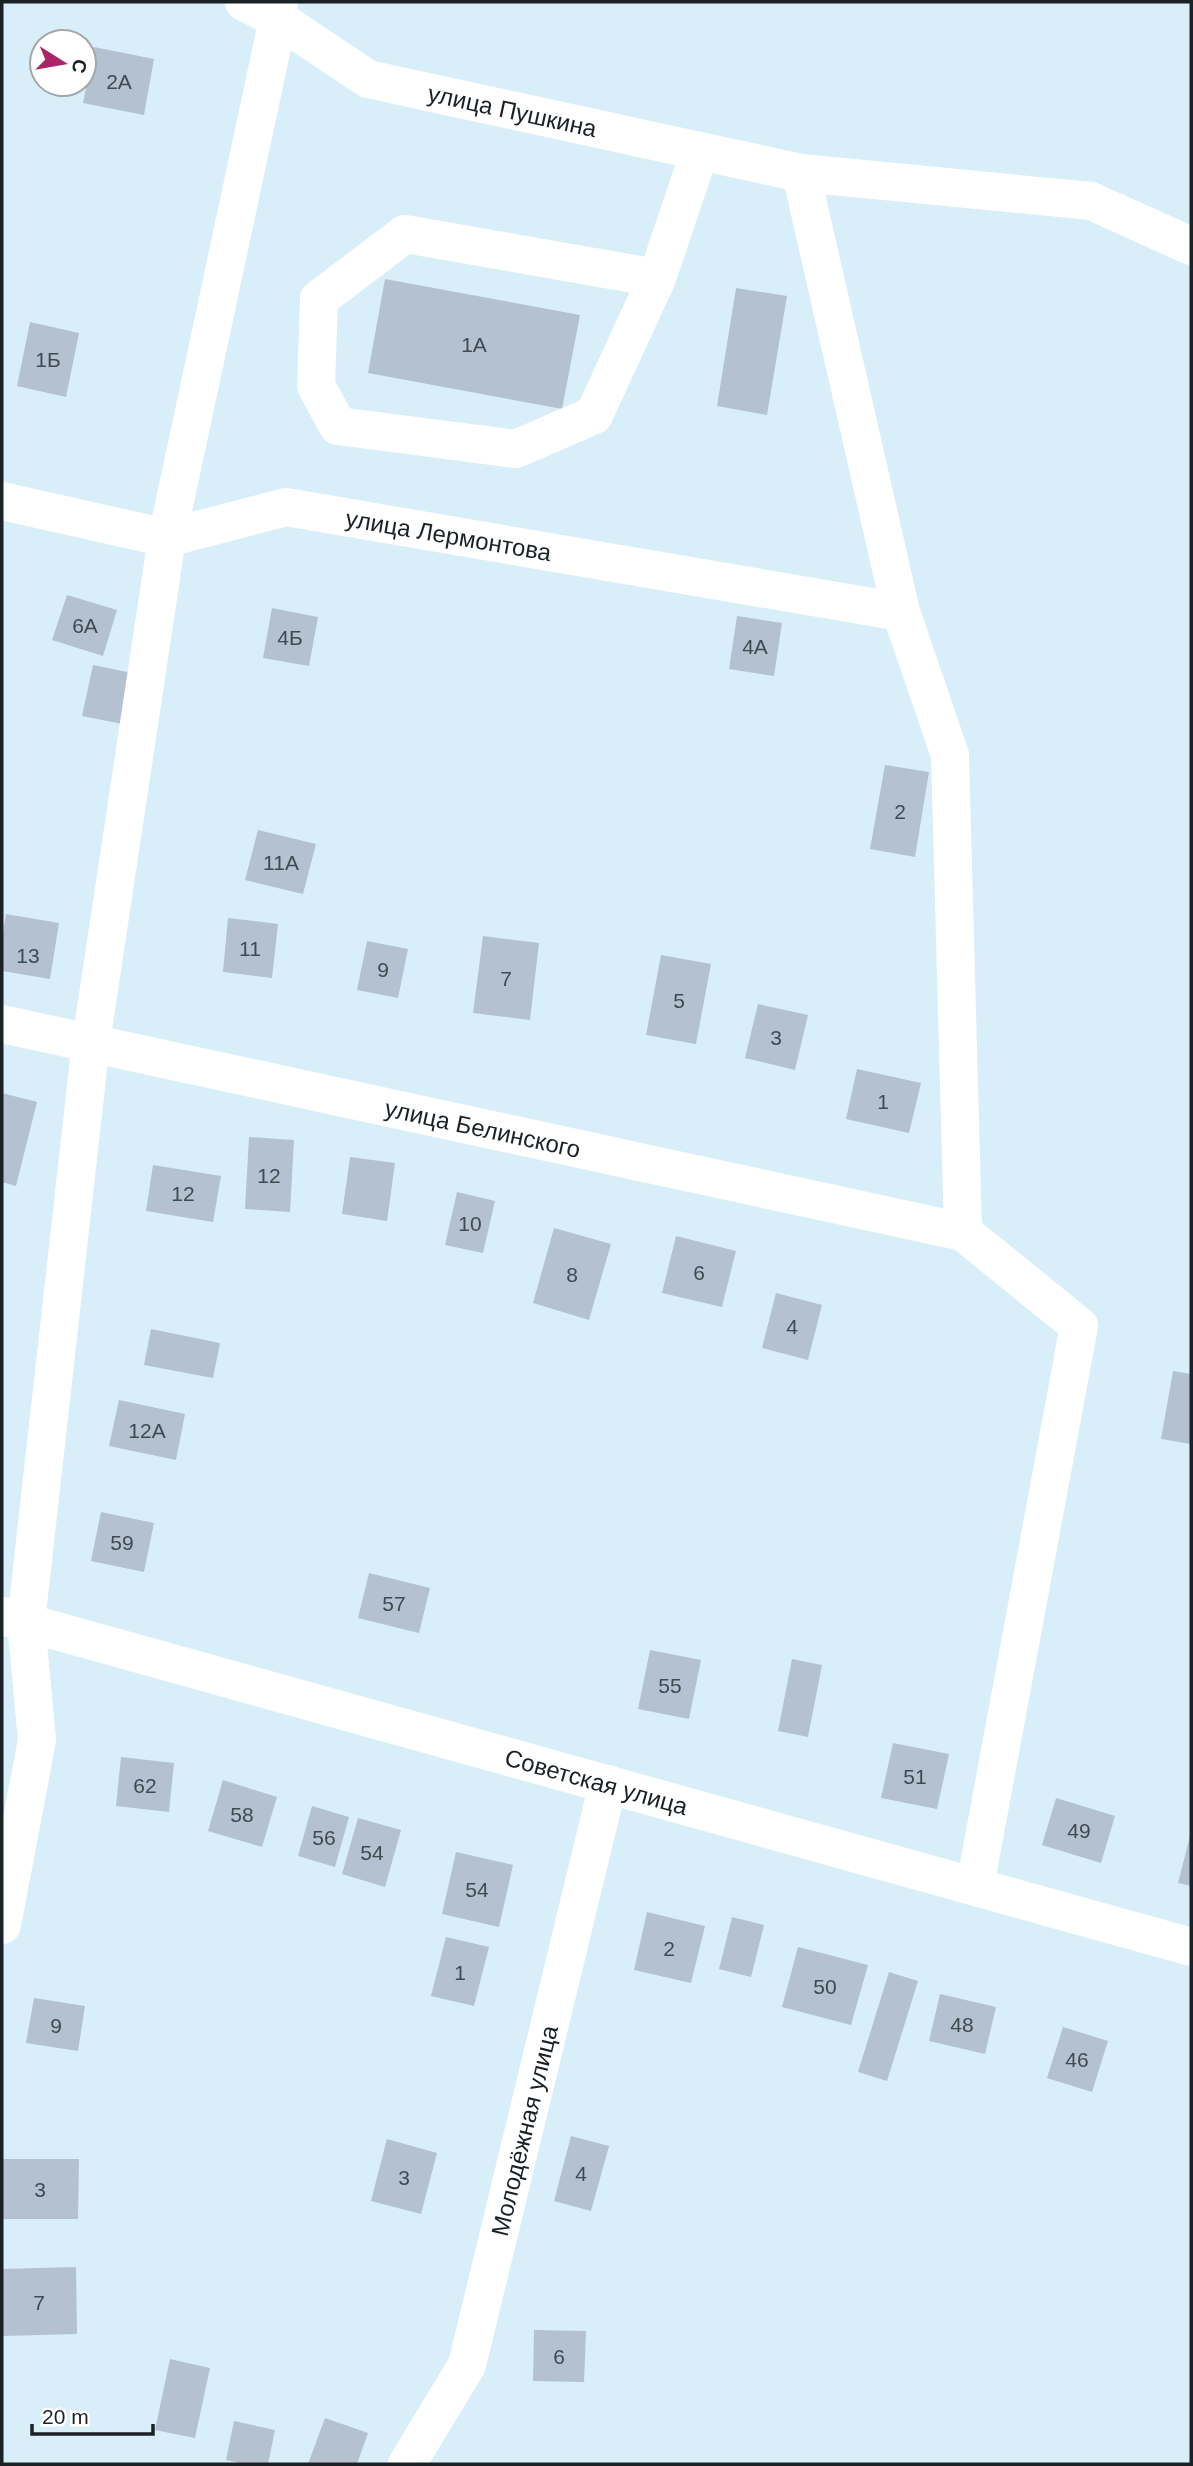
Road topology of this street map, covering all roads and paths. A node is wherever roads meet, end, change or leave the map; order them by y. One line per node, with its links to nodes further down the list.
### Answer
1 (244, 2): 2 (street, улица Пушкина)
2 (278, 10): 3 (street, улица Пушкина); 8 (street)
3 (700, 151): 4 (street, улица Пушкина); 6 (street)
4 (801, 173): 5 (street, улица Пушкина); 9 (street)
5 (1191, 246)
6 (657, 278): 6 (street)
7 (2, 501): 8 (street, улица Лермонтова)
8 (167, 538): 9 (street, улица Лермонтова); 11 (street)
9 (901, 612): 12 (street)
10 (2, 1024): 11 (street, улица Белинского)
11 (91, 1042): 12 (street, улица Белинского); 13 (street)
12 (963, 1232): 15 (street)
13 (14, 1619): 14 (street, Советская улица); 16 (street)
14 (608, 1784): 15 (street, Советская улица); 18 (street, Молодёжная улица)
15 (975, 1886): 17 (street, Советская улица)
16 (2, 1924)
17 (1191, 1947)
18 (407, 2464)

